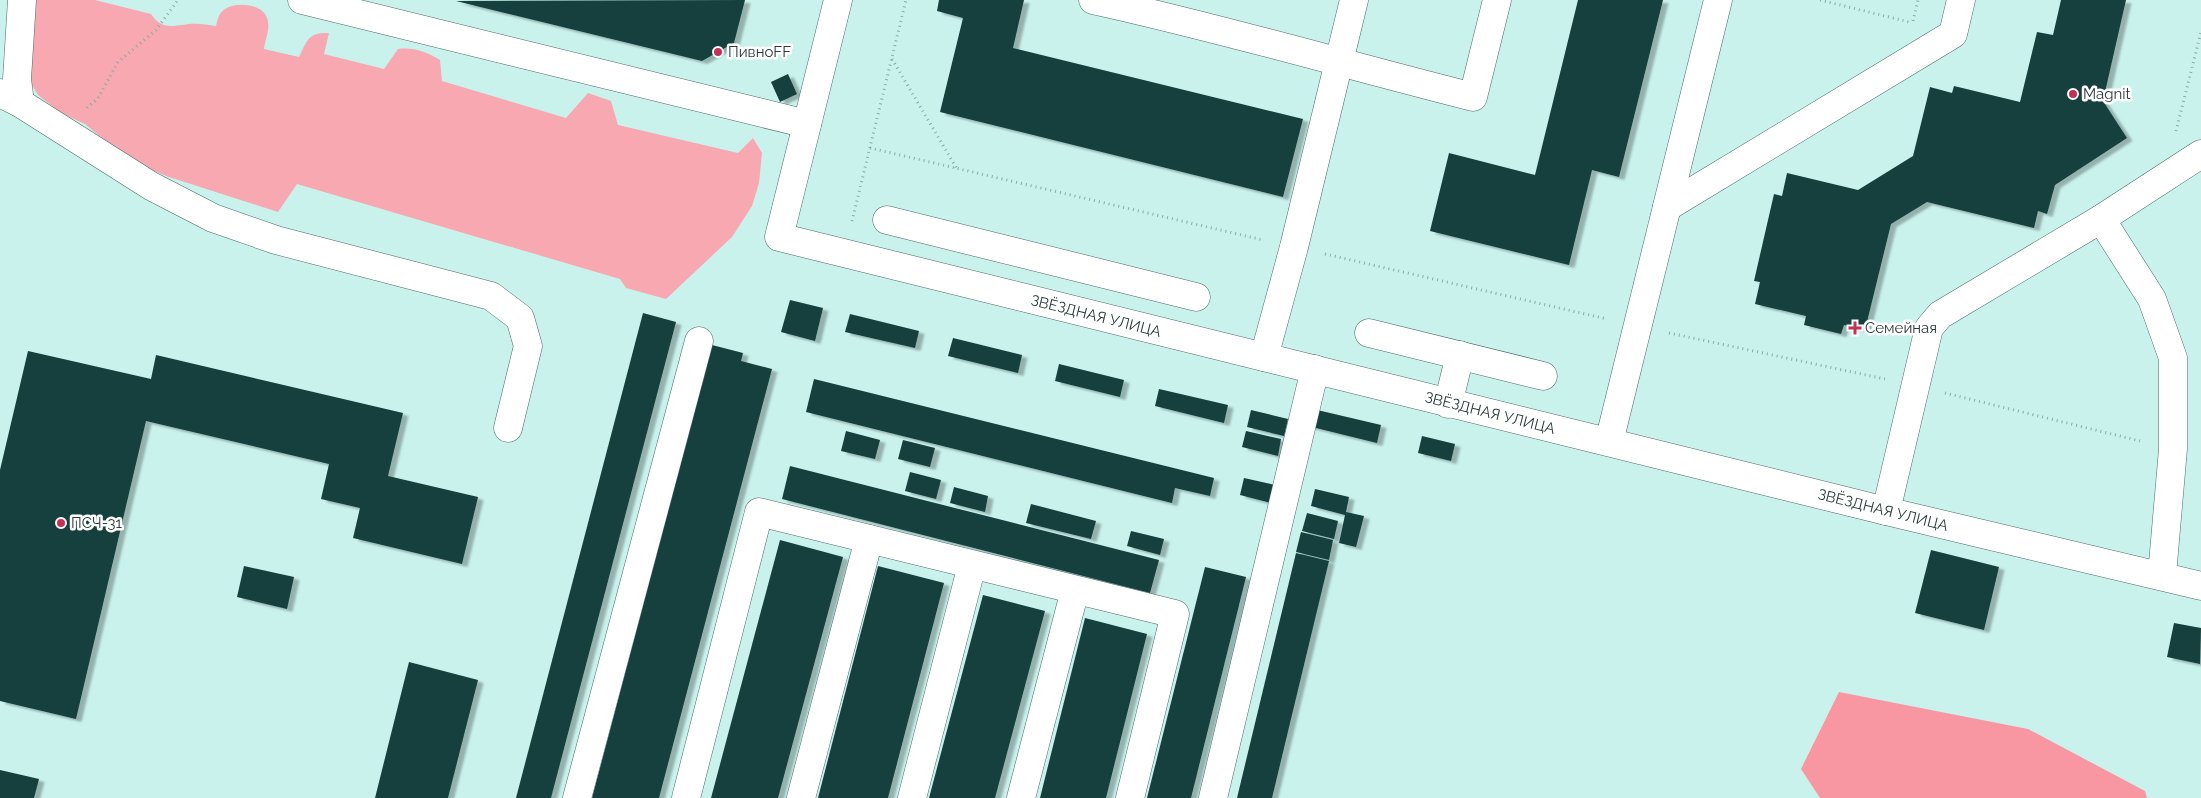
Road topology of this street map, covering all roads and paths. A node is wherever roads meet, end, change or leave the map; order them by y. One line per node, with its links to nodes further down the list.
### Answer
1 (22, 0): 17 (street)
2 (178, 0): 18 (path)
3 (838, 0): 19 (street)
4 (906, 0): 15 (path)
5 (1093, 0): 12 (street)
6 (1354, 0): 16 (street)
7 (1496, 0): 16 (street)
8 (1718, 0): 24 (street)
9 (1820, 0): 13 (path)
10 (1961, 0): 24 (street)
11 (307, 1): 19 (street)
12 (1183, 10): 16 (street)
13 (1912, 23)
14 (2201, 32): 23 (path)
15 (892, 58): 20 (path); 22 (path)
16 (1339, 64): 27 (street)
17 (10, 98): 18 (street)
18 (54, 124): 41 (street)
19 (807, 124): 28 (street, ЗВЁЗДНАЯ УЛИЦА)
20 (870, 148): 22 (path); 28 (path)
21 (2201, 154): 23 (street)
22 (957, 169): 27 (path)
23 (2165, 177): 25 (street)
24 (1667, 208): 32 (street)
25 (2101, 219): 39 (street); 43 (street)
26 (887, 220): 29 (street)
27 (1294, 247): 32 (path); 36 (street)
28 (844, 254): 31 (street, ЗВЁЗДНАЯ УЛИЦА)
29 (1046, 260): 30 (street); 31 (street)
30 (1196, 297)
31 (1036, 302): 36 (street, ЗВЁЗДНАЯ УЛИЦА)
32 (1637, 326): 39 (path); 42 (street)
33 (1369, 333): 35 (street)
34 (699, 341): 50 (street)
35 (1460, 355): 38 (street); 40 (street)
36 (1264, 357): 37 (street, ЗВЁЗДНАЯ УЛИЦА)
37 (1315, 370): 40 (street, ЗВЁЗДНАЯ УЛИЦА); 56 (street)
38 (1543, 376)
39 (1916, 386): 43 (path); 44 (street)
40 (1448, 404): 42 (street, ЗВЁЗДНАЯ УЛИЦА)
41 (508, 428)
42 (1609, 442): 44 (street, ЗВЁЗДНАЯ УЛИЦА)
43 (2174, 449): 47 (street)
44 (1886, 511): 47 (street, ЗВЁЗДНАЯ УЛИЦА)
45 (869, 539): 46 (street); 51 (street); 52 (street)
46 (972, 565): 49 (street); 53 (street)
47 (2162, 575): 48 (street, ЗВЁЗДНАЯ УЛИЦА)
48 (2201, 586)
49 (1075, 590): 54 (street); 55 (street)
50 (577, 798)
51 (686, 798)
52 (801, 798)
53 (912, 798)
54 (1021, 798)
55 (1130, 798)
56 (1213, 798)

